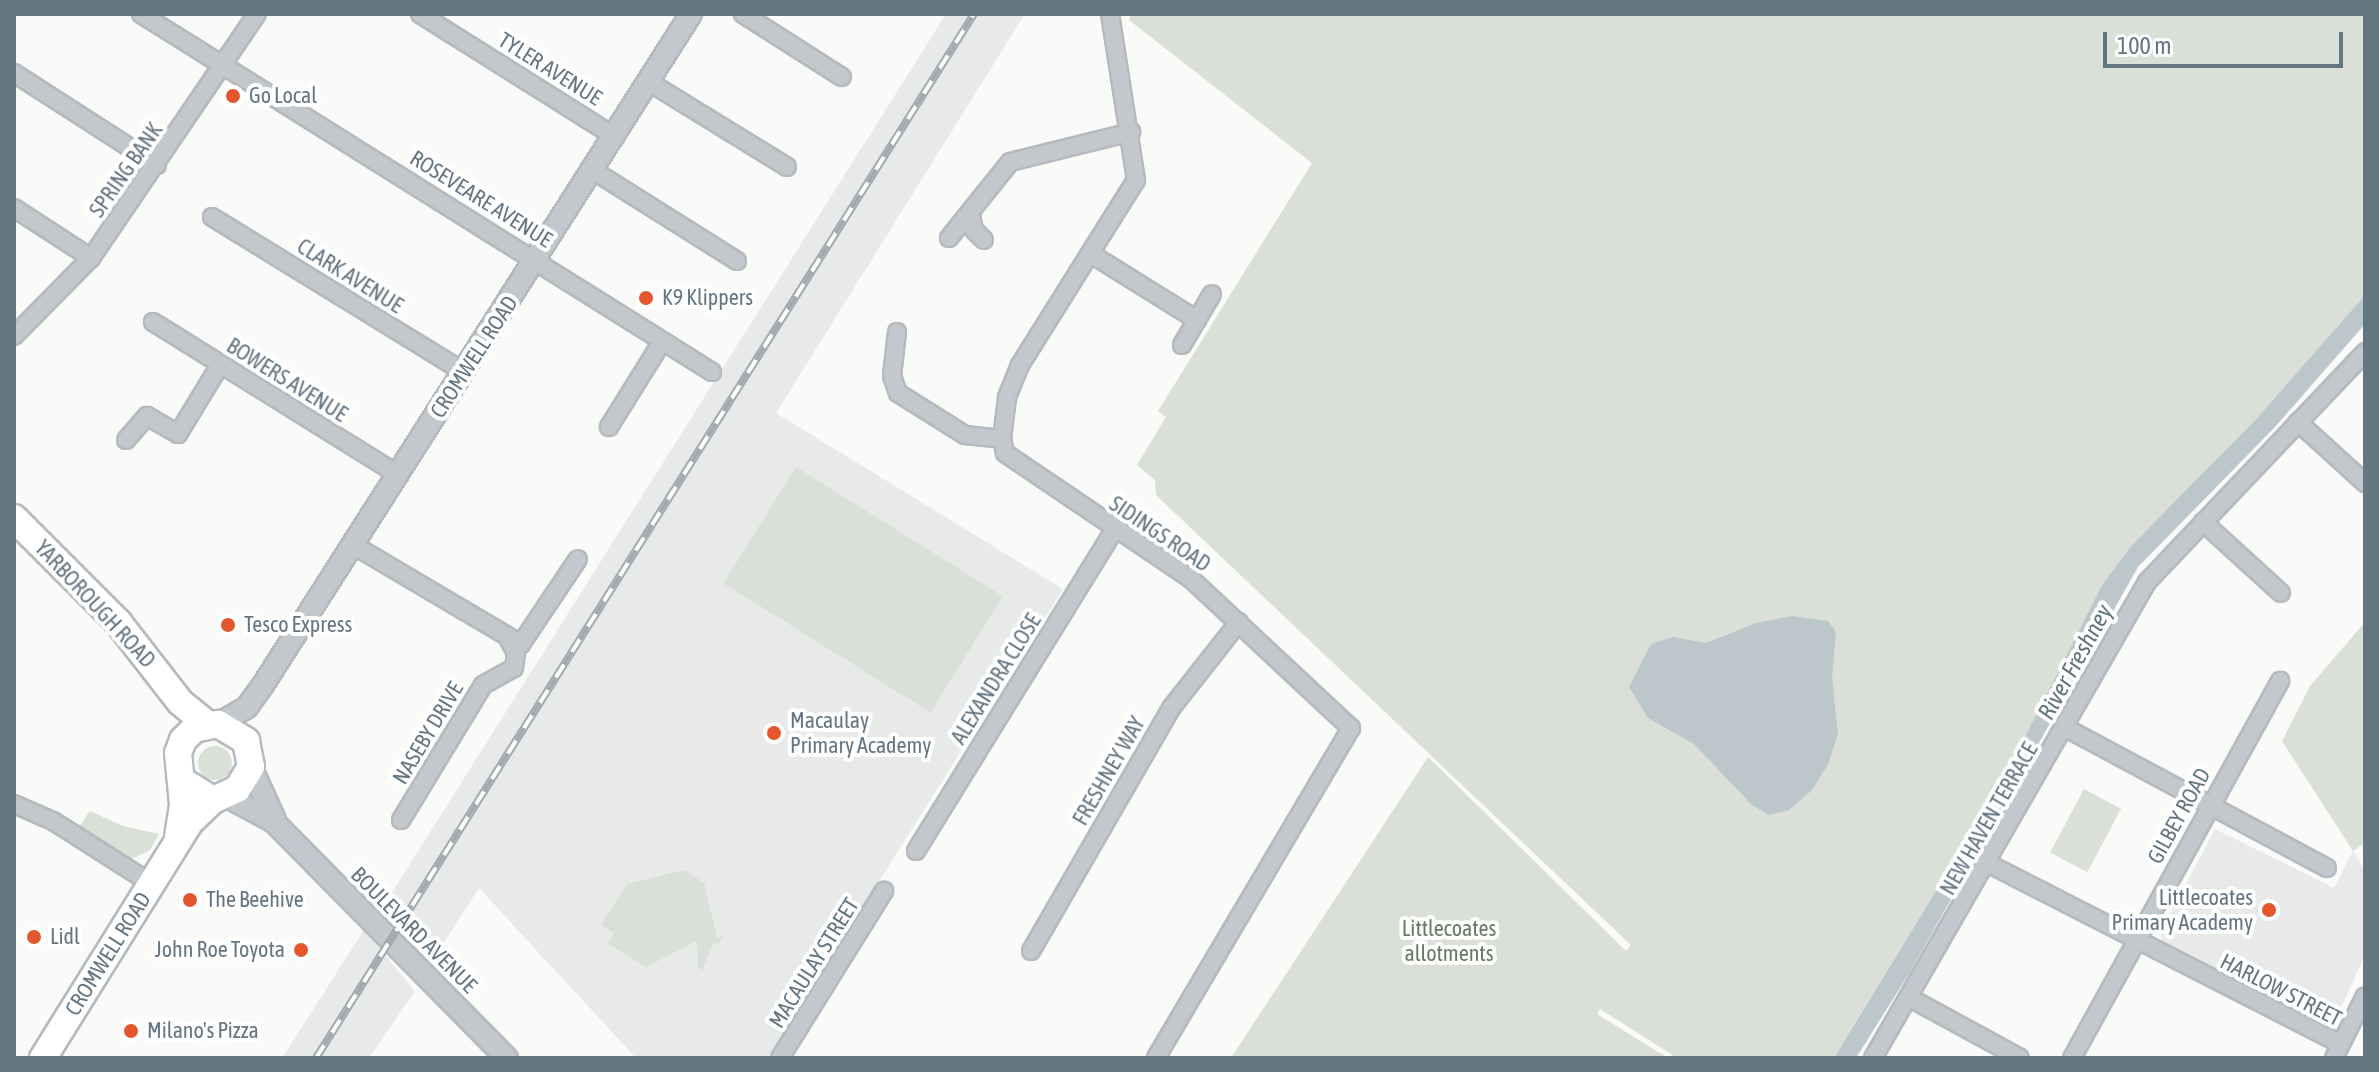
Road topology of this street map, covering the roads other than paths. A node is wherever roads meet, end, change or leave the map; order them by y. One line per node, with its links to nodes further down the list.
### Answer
1 (141, 14): 7 (street, ROSEVEARE AVENUE)
2 (257, 14): 7 (street, SPRING BANK)
3 (420, 14): 12 (street, TYLER AVENUE)
4 (691, 14): 10 (street, CROMWELL ROAD)
5 (743, 14): 9 (street)
6 (1110, 14): 11 (street)
7 (225, 65): 13 (street, SPRING BANK); 23 (street, ROSEVEARE AVENUE)
8 (14, 73): 13 (street)
9 (842, 77)
10 (649, 82): 12 (street, CROMWELL ROAD); 14 (street)
11 (1131, 132): 17 (street); 21 (street)
12 (615, 137): 15 (street, CROMWELL ROAD)
13 (157, 165): 22 (street, SPRING BANK)
14 (787, 167)
15 (594, 171): 23 (street, CROMWELL ROAD); 24 (street)
16 (14, 208): 22 (street)
17 (971, 215): 19 (street); 20 (street)
18 (212, 217): 34 (street, CLARK AVENUE)
19 (949, 238)
20 (984, 240)
21 (1091, 254): 26 (street); 38 (street)
22 (91, 258): 29 (street, SPRING BANK)
23 (537, 260): 30 (street, ROSEVEARE AVENUE); 34 (street, CROMWELL ROAD)
24 (737, 261)
25 (1212, 294): 26 (street)
26 (1197, 320): 31 (street)
27 (153, 322): 33 (street, BOWERS AVENUE)
28 (897, 332): 38 (street)
29 (14, 336)
30 (662, 342): 35 (street, ROSEVEARE AVENUE); 37 (street)
31 (1182, 345)
32 (2365, 352): 36 (street, NEW HAVEN TERRACE)
33 (220, 365): 39 (street); 40 (street, BOWERS AVENUE)
34 (464, 372): 40 (street, CROMWELL ROAD)
35 (712, 372)
36 (2298, 422): 41 (street); 43 (street, NEW HAVEN TERRACE)
37 (609, 427)
38 (1002, 439): 44 (street, SIDINGS ROAD)
39 (126, 440)
40 (399, 475): 45 (street, CROMWELL ROAD)
41 (2365, 483)
42 (14, 518): 51 (main road, YARBOROUGH ROAD)
43 (2203, 522): 47 (street); 54 (street, NEW HAVEN TERRACE)
44 (1114, 530): 48 (street, SIDINGS ROAD); 63 (street, ALEXANDRA CLOSE)
45 (355, 546): 49 (street); 52 (street, CROMWELL ROAD)
46 (578, 559): 49 (street)
47 (2281, 593)
48 (1239, 622): 70 (street, FRESHNEY WAY); 78 (street, SIDINGS ROAD)
49 (509, 640): 61 (street, NASEBY DRIVE)
50 (2280, 681): 60 (street, GILBEY ROAD)
51 (173, 693): 53 (main road, YARBOROUGH ROAD); 55 (main road)
52 (254, 698): 53 (street, CROMWELL ROAD); 56 (street, CROMWELL ROAD)
53 (213, 724): 55 (main road); 56 (main road)
54 (2066, 728): 60 (street); 65 (street, NEW HAVEN TERRACE)
55 (178, 753): 57 (main road)
56 (248, 754): 58 (main road); 62 (street, BOULEVARD AVENUE)
57 (183, 781): 58 (main road); 64 (main road, CROMWELL ROAD)
58 (220, 798): 62 (street, BOULEVARD AVENUE); 64 (main road, CROMWELL ROAD)
59 (14, 804): 67 (street)
60 (2209, 807): 66 (street); 69 (street, GILBEY ROAD)
61 (401, 820)
62 (287, 836): 76 (street, BOULEVARD AVENUE)
63 (916, 851)
64 (174, 852): 67 (main road, CROMWELL ROAD)
65 (1989, 864): 69 (street, HARLOW STREET); 72 (street, NEW HAVEN TERRACE)
66 (2327, 868)
67 (152, 884): 75 (main road, CROMWELL ROAD)
68 (884, 891): 77 (street, MACAULAY STREET)
69 (2135, 942): 74 (street, HARLOW STREET); 81 (street, GILBEY ROAD)
70 (1031, 951)
71 (2365, 996): 73 (street)
72 (1910, 998): 79 (street, NEW HAVEN TERRACE); 80 (street)
73 (2358, 1029): 74 (street)
74 (2337, 1051)
75 (43, 1058)
76 (507, 1058)
77 (780, 1058)
78 (1156, 1058)
79 (1873, 1058)
80 (2020, 1058)
81 (2072, 1058)

